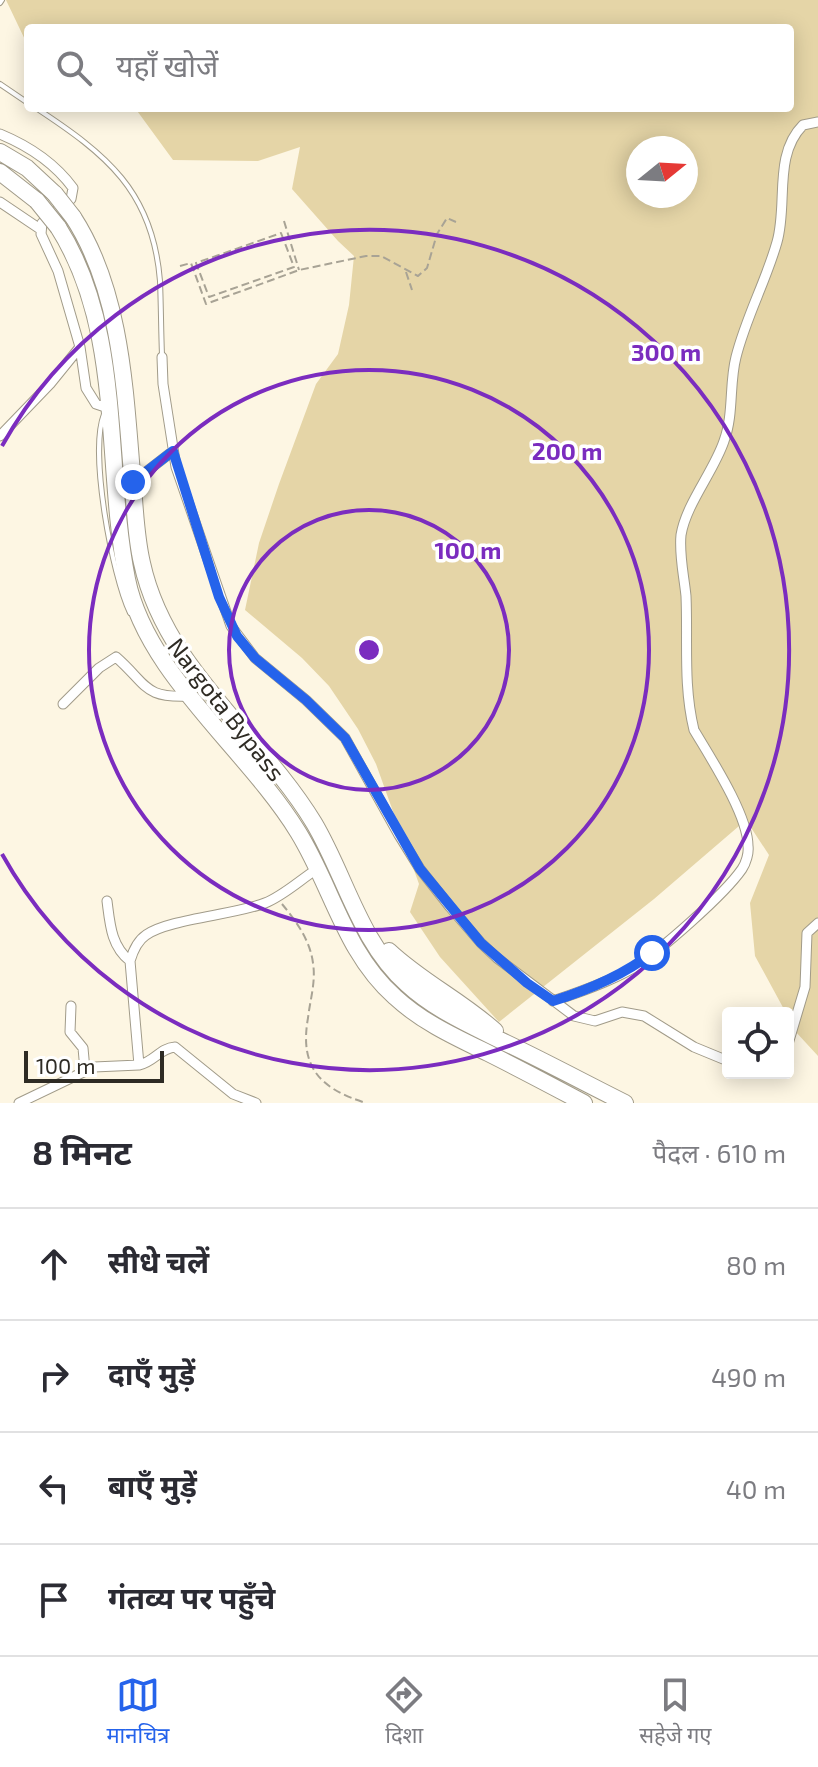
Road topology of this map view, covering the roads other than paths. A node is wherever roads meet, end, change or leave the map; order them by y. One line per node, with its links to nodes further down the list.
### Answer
1 (0, 84): 2 (lane)
2 (24, 100)
3 (42, 112): 11 (lane)
4 (818, 122): 22 (street)
5 (0, 134): 9 (street)
6 (0, 152): 15 (highway, Nargota Bypass, bridge)
7 (0, 172): 12 (highway, Nargota Bypass, bridge)
8 (0, 202): 9 (street)
9 (40, 229): 10 (street)
10 (80, 347): 12 (street); 13 (street)
11 (162, 357): 14 (street)
12 (108, 409): 16 (highway, Nargota Bypass)
13 (0, 436)
14 (173, 451): 15 (street); 22 (street)
15 (133, 482): 31 (highway, Nargota Bypass)
16 (192, 696): 17 (street); 18 (highway, Nargota Bypass)
17 (63, 704)
18 (317, 869): 21 (street); 30 (highway, Nargota Bypass)
19 (107, 901): 21 (street)
20 (818, 923): 24 (street)
21 (130, 961): 26 (street)
22 (553, 1001): 25 (street)
23 (71, 1006): 27 (street)
24 (794, 1024)
25 (722, 1059)
26 (139, 1065): 27 (street); 29 (street)
27 (85, 1070): 28 (street)
28 (19, 1103)
29 (256, 1103)
30 (584, 1103)
31 (625, 1103)

